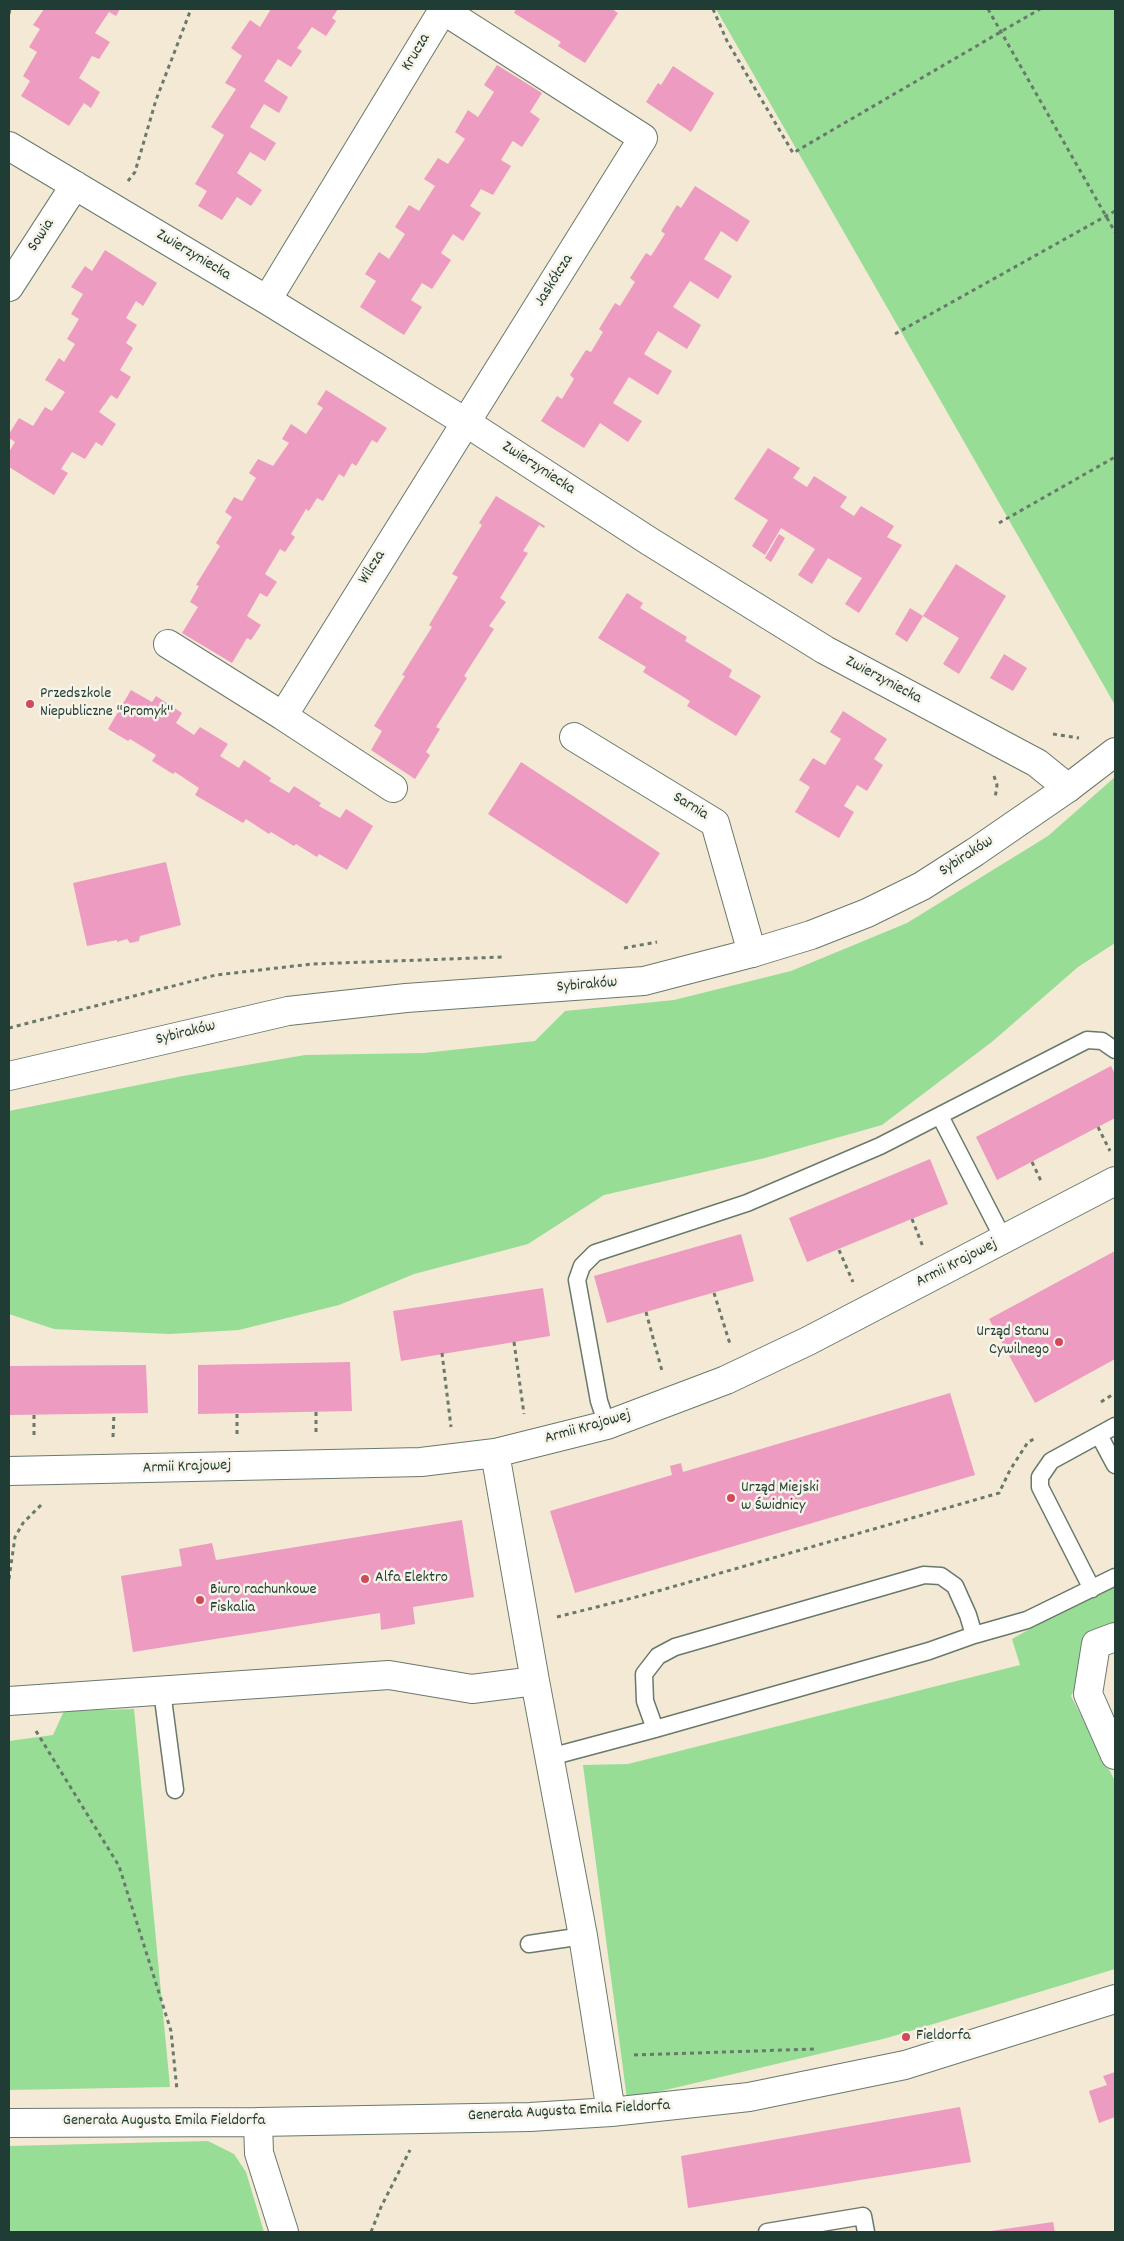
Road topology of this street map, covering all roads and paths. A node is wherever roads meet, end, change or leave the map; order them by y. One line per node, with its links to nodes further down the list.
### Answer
1 (10, 9): 7 (path)
2 (191, 9): 12 (path)
3 (442, 9): 9 (street, Krucza); 17 (street, Krucza)
4 (713, 9): 8 (path)
5 (988, 9): 8 (path)
6 (1040, 9): 8 (path)
7 (9, 14)
8 (1001, 31): 14 (path)
9 (643, 138): 19 (street, Jaskółcza)
10 (9, 146): 11 (street, Zwierzyniecka)
11 (75, 185): 12 (street, Zwierzyniecka); 16 (street, Sowia)
12 (111, 207): 17 (street, Zwierzyniecka)
13 (1115, 211): 14 (path)
14 (1106, 216): 15 (path); 18 (path)
15 (1115, 232)
16 (9, 287)
17 (267, 300): 19 (street, Zwierzyniecka)
18 (895, 334)
19 (467, 423): 23 (street, Wilcza); 27 (street, Zwierzyniecka)
20 (1115, 457): 21 (path)
21 (999, 523)
22 (168, 644): 23 (street)
23 (283, 716): 26 (street)
24 (574, 737): 32 (street, Sarnia)
25 (1115, 752): 27 (street, Sybiraków)
26 (393, 788)
27 (1068, 788): 32 (street, Sybiraków)
28 (1002, 799): 29 (path)
29 (995, 804)
30 (665, 941): 31 (path)
31 (620, 949)
32 (752, 953): 36 (street, Sybiraków)
33 (512, 956): 34 (path)
34 (9, 1028)
35 (1115, 1050): 37 (lane)
36 (9, 1076)
37 (940, 1116): 43 (lane); 60 (lane)
38 (1098, 1127): 40 (path)
39 (1032, 1162): 41 (path)
40 (1114, 1170): 43 (street, Armii Krajowej)
41 (1043, 1185)
42 (912, 1219): 45 (path)
43 (1004, 1240): 60 (street, Armii Krajowej)
44 (839, 1250): 46 (path)
45 (926, 1254)
46 (856, 1290)
47 (714, 1293): 50 (path)
48 (646, 1312): 52 (path)
49 (514, 1342): 59 (path)
50 (733, 1352)
51 (442, 1354): 62 (path)
52 (664, 1378)
53 (1115, 1393): 54 (path)
54 (1098, 1403)
55 (316, 1412): 68 (path)
56 (114, 1414): 66 (path)
57 (237, 1414): 64 (path)
58 (34, 1415): 67 (path)
59 (525, 1422)
60 (606, 1425): 69 (street, Armii Krajowej)
61 (1115, 1426): 63 (lane)
62 (452, 1430)
63 (1099, 1435): 70 (lane); 77 (lane)
64 (237, 1437)
65 (1037, 1437): 78 (path)
66 (113, 1439)
67 (34, 1440)
68 (316, 1442)
69 (495, 1453): 71 (street, Armii Krajowej); 81 (street)
70 (1115, 1465)
71 (9, 1471)
72 (50, 1498): 74 (path)
73 (9, 1540): 74 (path)
74 (14, 1541): 76 (path)
75 (1115, 1577): 77 (lane)
76 (9, 1579)
77 (1092, 1589): 79 (lane)
78 (555, 1610)
79 (974, 1635): 84 (lane); 84 (lane)
80 (1115, 1637): 86 (street)
81 (535, 1681): 82 (street); 87 (street)
82 (162, 1690): 83 (street); 88 (lane)
83 (9, 1701)
84 (654, 1729): 87 (lane)
85 (36, 1730): 94 (path)
86 (1115, 1755)
87 (550, 1757): 89 (street)
88 (175, 1790)
89 (583, 1936): 90 (lane); 93 (street)
90 (529, 1944)
91 (1115, 1999): 95 (street, Generała Augusta Emila Fieldorfa)
92 (820, 2049): 93 (path)
93 (602, 2056): 95 (street)
94 (178, 2100)
95 (611, 2112): 96 (street, Generała Augusta Emila Fieldorfa)
96 (258, 2122): 97 (street, Generała Augusta Emila Fieldorfa); 98 (street)
97 (9, 2123)
98 (284, 2232)
99 (767, 2232): 100 (lane)
100 (866, 2232)

